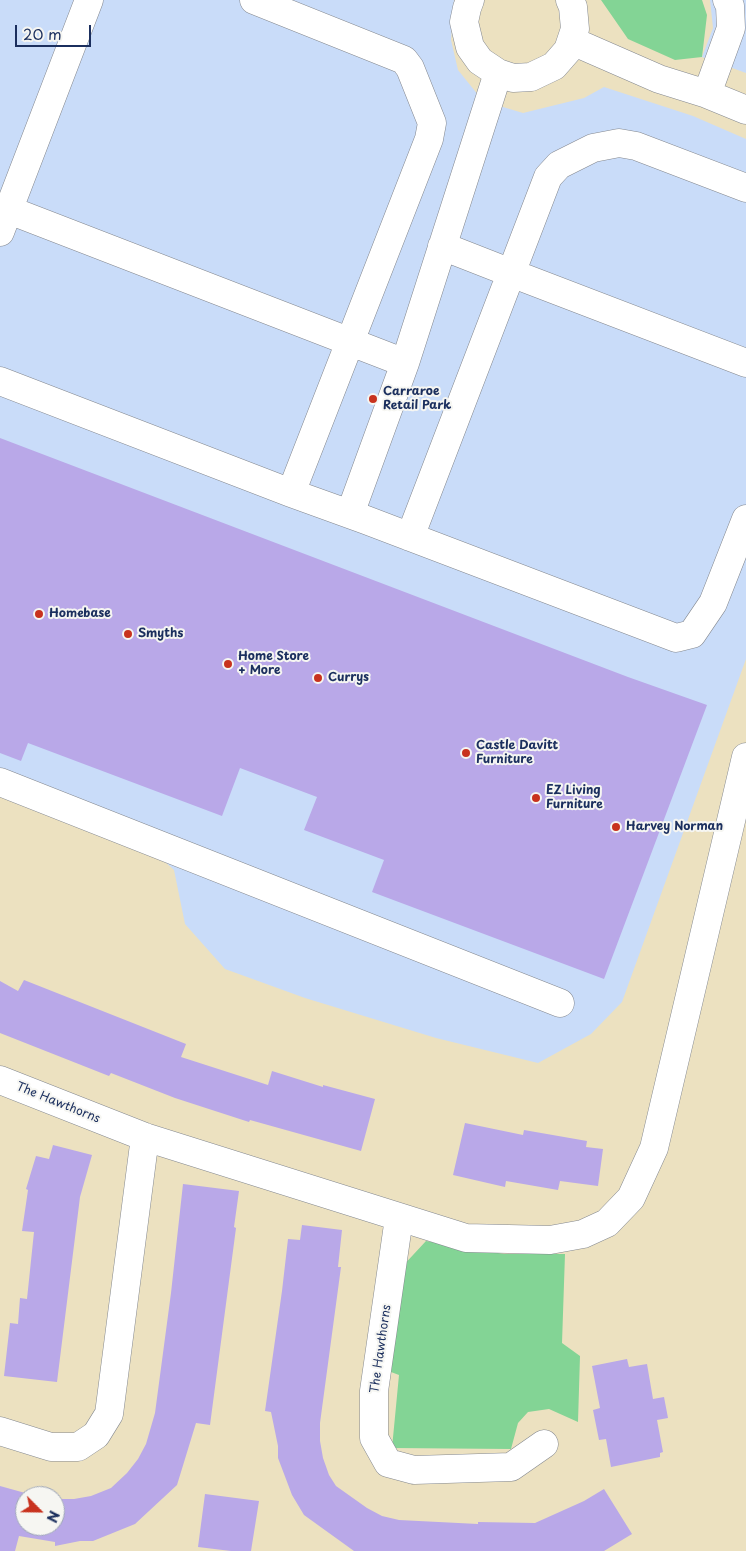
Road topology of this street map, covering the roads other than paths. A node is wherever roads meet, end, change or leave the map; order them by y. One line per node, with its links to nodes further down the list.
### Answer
1 (89, 0): 11 (street)
2 (254, 0): 14 (street)
3 (469, 0): 7 (street)
4 (570, 0): 6 (street)
5 (728, 0): 8 (street)
6 (572, 41): 7 (street); 8 (street)
7 (498, 73): 12 (street)
8 (707, 94): 9 (street)
9 (746, 110)
10 (746, 188): 13 (street)
11 (4, 221): 14 (street)
12 (442, 246): 13 (street); 16 (street)
13 (511, 274): 15 (street); 21 (street)
14 (351, 342): 16 (street); 18 (street)
15 (746, 363)
16 (405, 364): 19 (street)
17 (0, 381): 18 (street)
18 (290, 493): 19 (street)
19 (350, 514): 21 (street)
20 (746, 519): 21 (street)
21 (410, 537)
22 (746, 757): 27 (street, The Hawthorns)
23 (0, 782): 24 (street)
24 (560, 1003)
25 (0, 1080): 26 (street, The Hawthorns)
26 (145, 1138): 27 (street, The Hawthorns); 28 (street)
27 (399, 1218): 29 (street, The Hawthorns)
28 (0, 1432)
29 (544, 1444)

